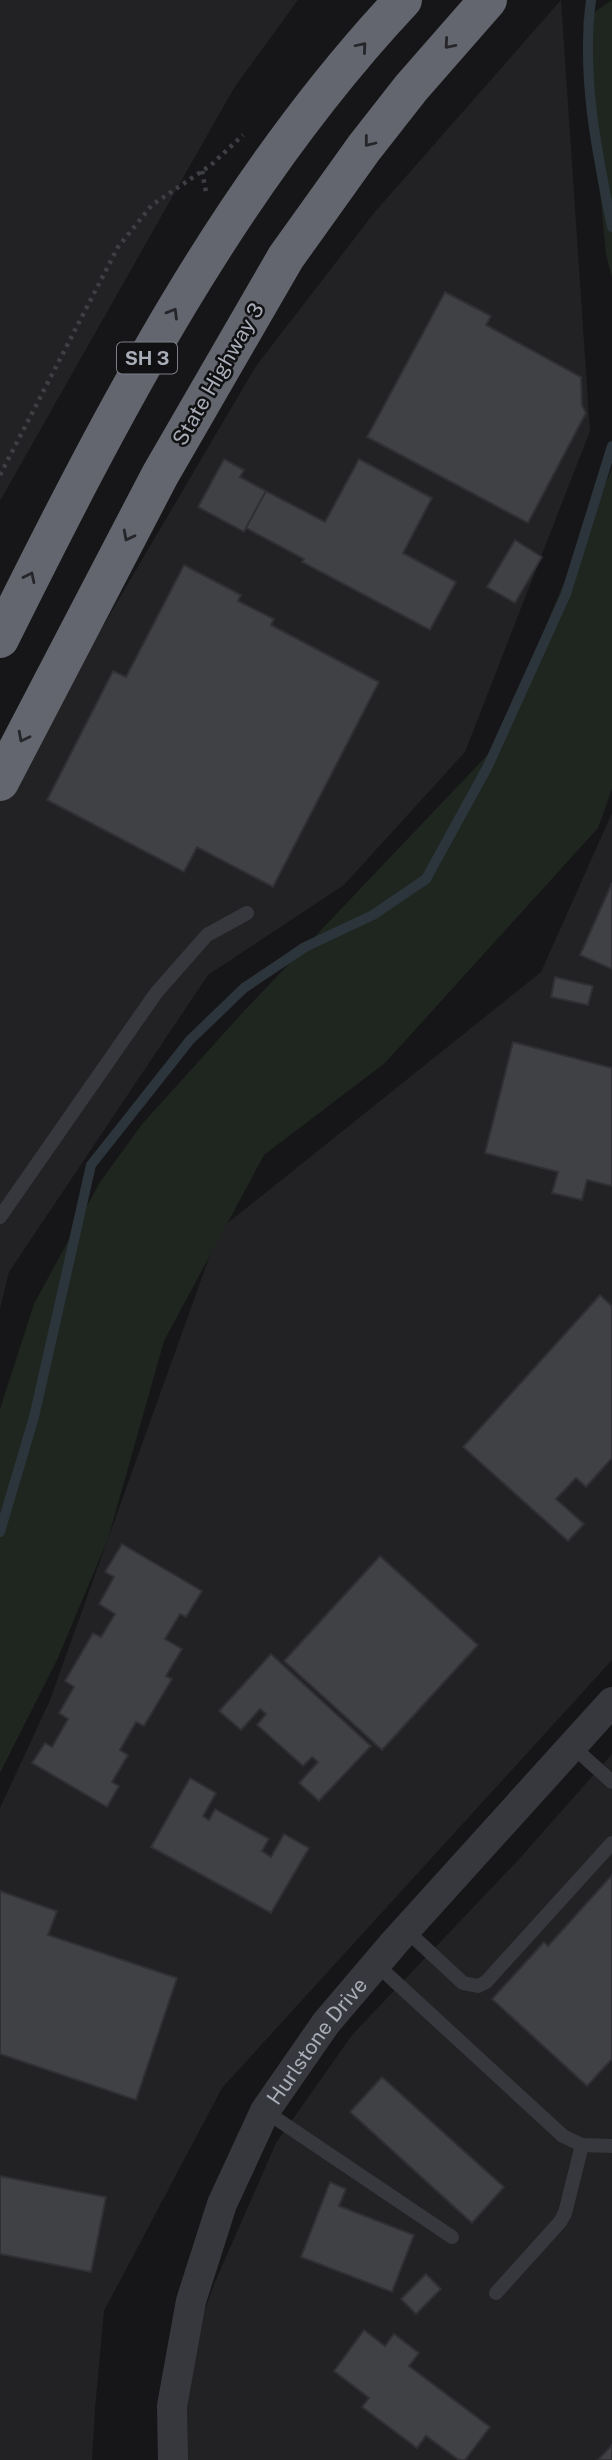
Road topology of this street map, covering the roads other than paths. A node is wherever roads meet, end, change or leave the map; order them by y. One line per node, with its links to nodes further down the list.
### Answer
1 (403, 0): 3 (highway, SH 3, one-way to 1)
2 (488, 0): 4 (highway, State Highway 3, one-way to 4)
3 (0, 639)
4 (0, 782)
5 (247, 913): 6 (lane)
6 (0, 1217)
7 (612, 1702): 8 (street, Hurlstone Drive)
8 (572, 1746): 9 (lane); 11 (street, Hurlstone Drive)
9 (612, 1782)
10 (612, 1843): 11 (lane)
11 (406, 1930): 12 (street, Hurlstone Drive)
12 (376, 1964): 13 (street, Hurlstone Drive); 14 (lane)
13 (265, 2111): 16 (lane); 18 (street, Hurlstone Drive)
14 (582, 2145): 15 (lane); 17 (lane)
15 (612, 2146)
16 (452, 2237)
17 (496, 2293)
18 (173, 2460)

